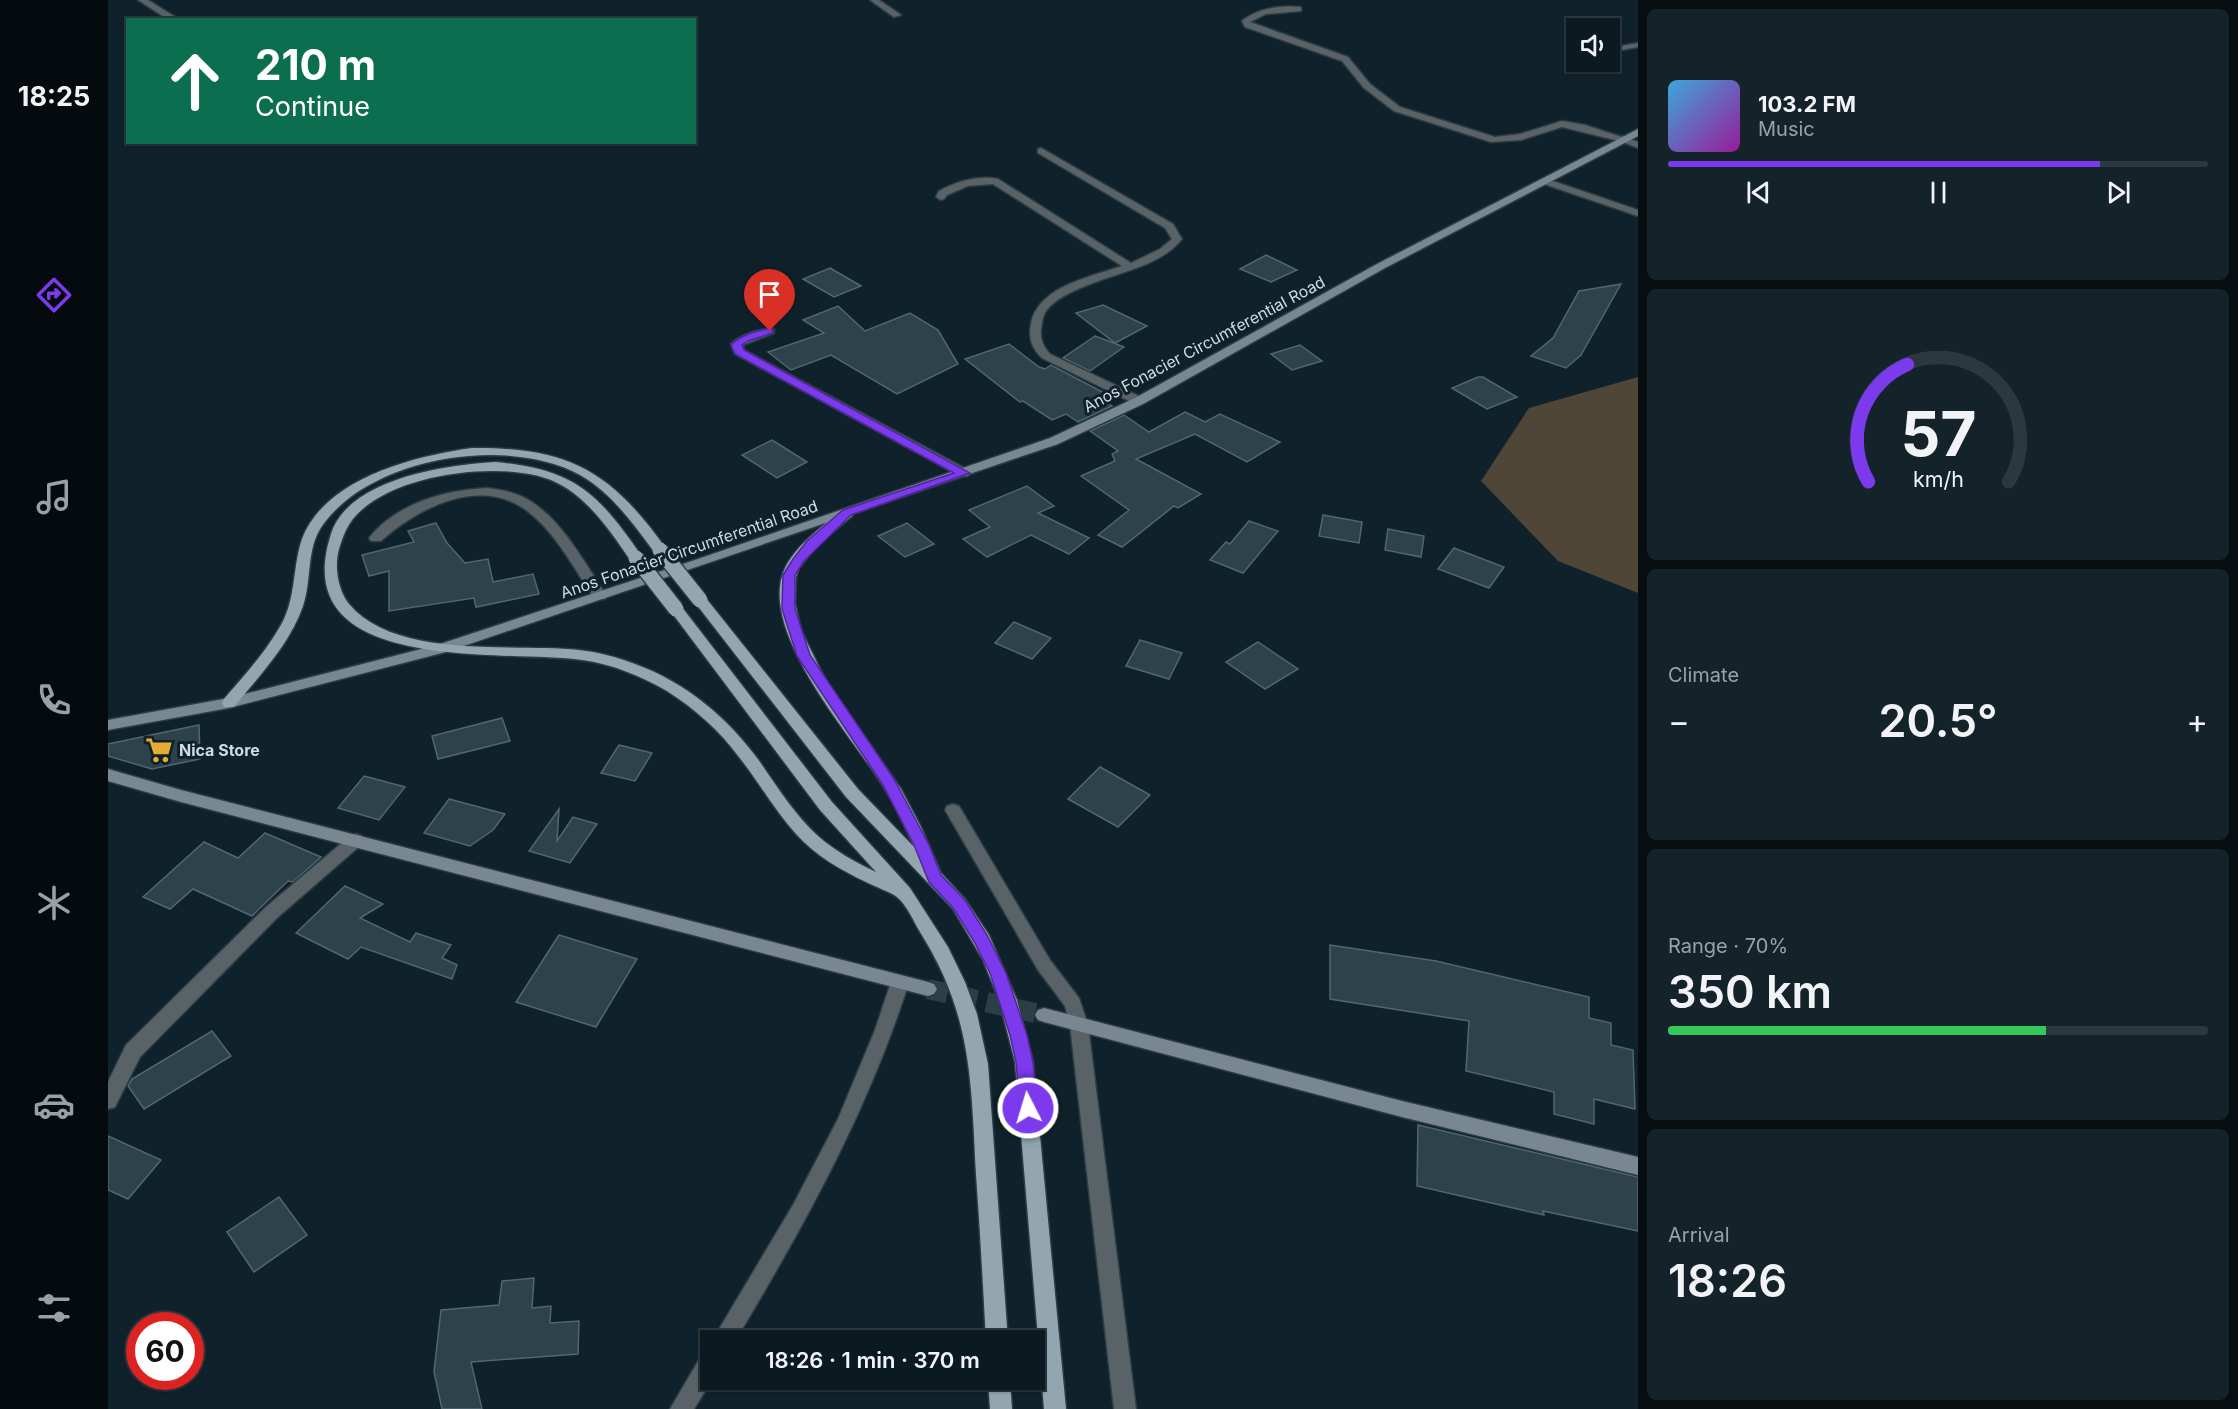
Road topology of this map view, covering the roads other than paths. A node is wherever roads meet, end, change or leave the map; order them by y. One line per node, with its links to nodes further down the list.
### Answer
1 (141, 0): 5 (street)
2 (874, 0): 4 (street)
3 (1298, 9): 9 (street)
4 (897, 15)
5 (172, 18)
6 (1638, 45): 7 (street)
7 (1620, 48)
8 (1638, 132): 9 (main road, Anos Fonacier Circumferential Road)
9 (1623, 139): 10 (street); 12 (main road, Anos Fonacier Circumferential Road)
10 (1638, 145)
11 (1041, 151): 15 (street)
12 (1544, 181): 14 (street); 17 (main road, Anos Fonacier Circumferential Road)
13 (941, 197): 15 (street)
14 (1638, 213)
15 (1131, 267): 17 (street)
16 (770, 331): 18 (street)
17 (1139, 401): 18 (main road, Anos Fonacier Circumferential Road)
18 (964, 473): 19 (main road, Anos Fonacier Circumferential Road)
19 (847, 513): 21 (main road, Anos Fonacier Circumferential Road); 28 (main road)
20 (376, 538): 21 (street)
21 (600, 596): 22 (main road, Anos Fonacier Circumferential Road)
22 (441, 649): 23 (main road, Anos Fonacier Circumferential Road); 29 (main road); 29 (main road, bridge)
23 (229, 703): 24 (main road, Anos Fonacier Circumferential Road); 28 (main road, bridge)
24 (108, 725)
25 (108, 775): 27 (main road)
26 (953, 810): 33 (street)
27 (356, 840): 30 (main road); 34 (street)
28 (934, 878): 42 (main road)
29 (904, 892): 37 (main road)
30 (900, 982): 31 (main road); 36 (street)
31 (928, 989)
32 (1044, 1015): 33 (main road)
33 (1079, 1025): 35 (main road); 43 (street)
34 (108, 1101)
35 (1638, 1166)
36 (730, 1330)
37 (996, 1330)
38 (700, 1379): 40 (street)
39 (1000, 1390): 41 (main road)
40 (681, 1409)
41 (1001, 1409)
42 (1055, 1409)
43 (1125, 1409)

